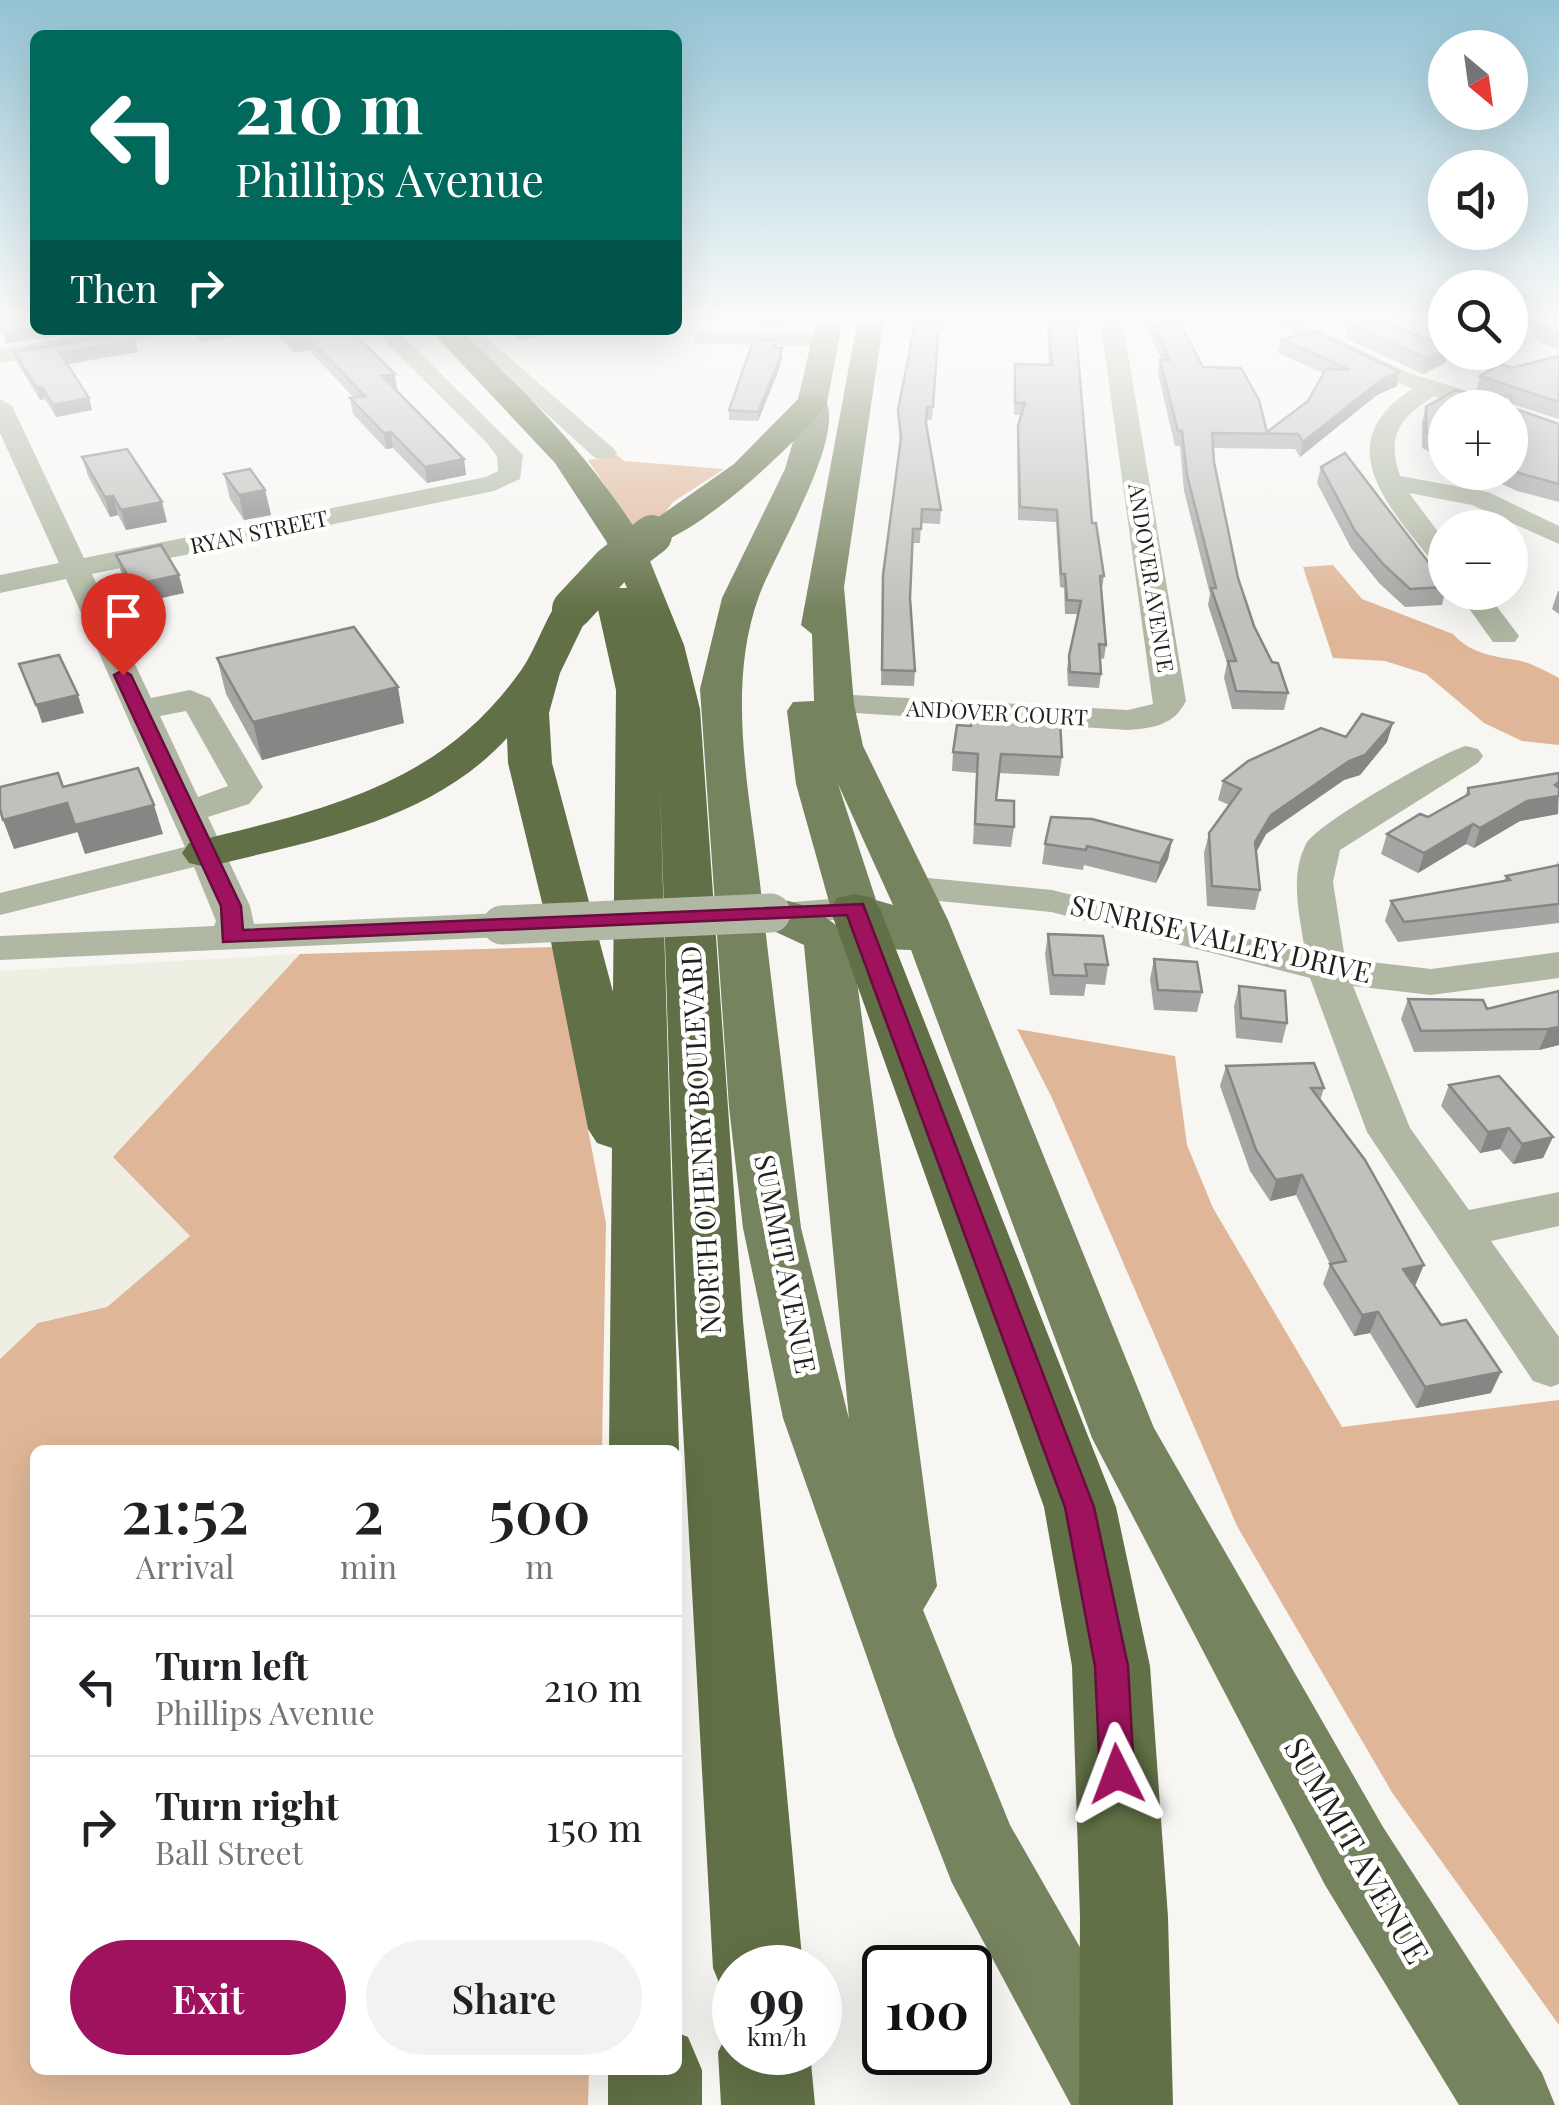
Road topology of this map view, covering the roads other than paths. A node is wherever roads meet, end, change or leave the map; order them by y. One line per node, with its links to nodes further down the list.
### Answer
1 (5, 416): 16 (street)
2 (474, 416): 16 (street, RYAN STREET)
3 (503, 416): 37 (highway, NORTH O'HENRY BOULEVARD)
4 (535, 416): 41 (highway, NORTH O'HENRY BOULEVARD)
5 (562, 416): 11 (street)
6 (805, 416): 21 (highway, bridge)
7 (815, 416): 40 (main road, SUMMIT AVENUE)
8 (829, 416): 18 (main road, SUMMIT AVENUE)
9 (1126, 416): 24 (street, ANDOVER AVENUE)
10 (1393, 416): 12 (street)
11 (604, 453)
12 (1390, 482): 13 (street); 14 (street)
13 (1428, 535)
14 (1559, 536)
15 (126, 548): 16 (street)
16 (73, 560): 17 (street, RYAN STREET); 23 (street)
17 (0, 584)
18 (829, 591): 22 (main road, SUMMIT AVENUE); 29 (main road, SUMMIT AVENUE)
19 (1484, 610): 20 (street)
20 (1504, 636)
21 (540, 673): 27 (highway); 37 (highway)
22 (834, 704): 24 (street, ANDOVER COURT); 29 (main road, SUMMIT AVENUE)
23 (138, 710): 26 (street); 26 (street)
24 (1160, 715)
25 (1466, 756): 34 (street)
26 (187, 812): 27 (street)
27 (206, 853): 28 (street); 31 (street)
28 (0, 904)
29 (896, 905): 30 (street, SUNRISE VALLEY DRIVE); 34 (street, SUNRISE VALLEY DRIVE); 46 (highway); 47 (main road, SUMMIT AVENUE)
30 (771, 913): 31 (street, SUNRISE VALLEY DRIVE, bridge); 40 (main road)
31 (231, 937): 32 (street, SUNRISE VALLEY DRIVE)
32 (0, 948)
33 (1559, 965): 34 (street, SUNRISE VALLEY DRIVE)
34 (1328, 970): 36 (street)
35 (1559, 1209): 36 (street)
36 (1460, 1230): 38 (street)
37 (641, 1239): 39 (highway, NORTH O'HENRY BOULEVARD)
38 (1551, 1366)
39 (644, 1445)
40 (932, 1737): 46 (main road, SUMMIT AVENUE)
41 (756, 1945)
42 (654, 2075): 44 (highway)
43 (766, 2075): 45 (highway)
44 (655, 2105)
45 (768, 2105)
46 (1123, 2105)
47 (1510, 2105)

